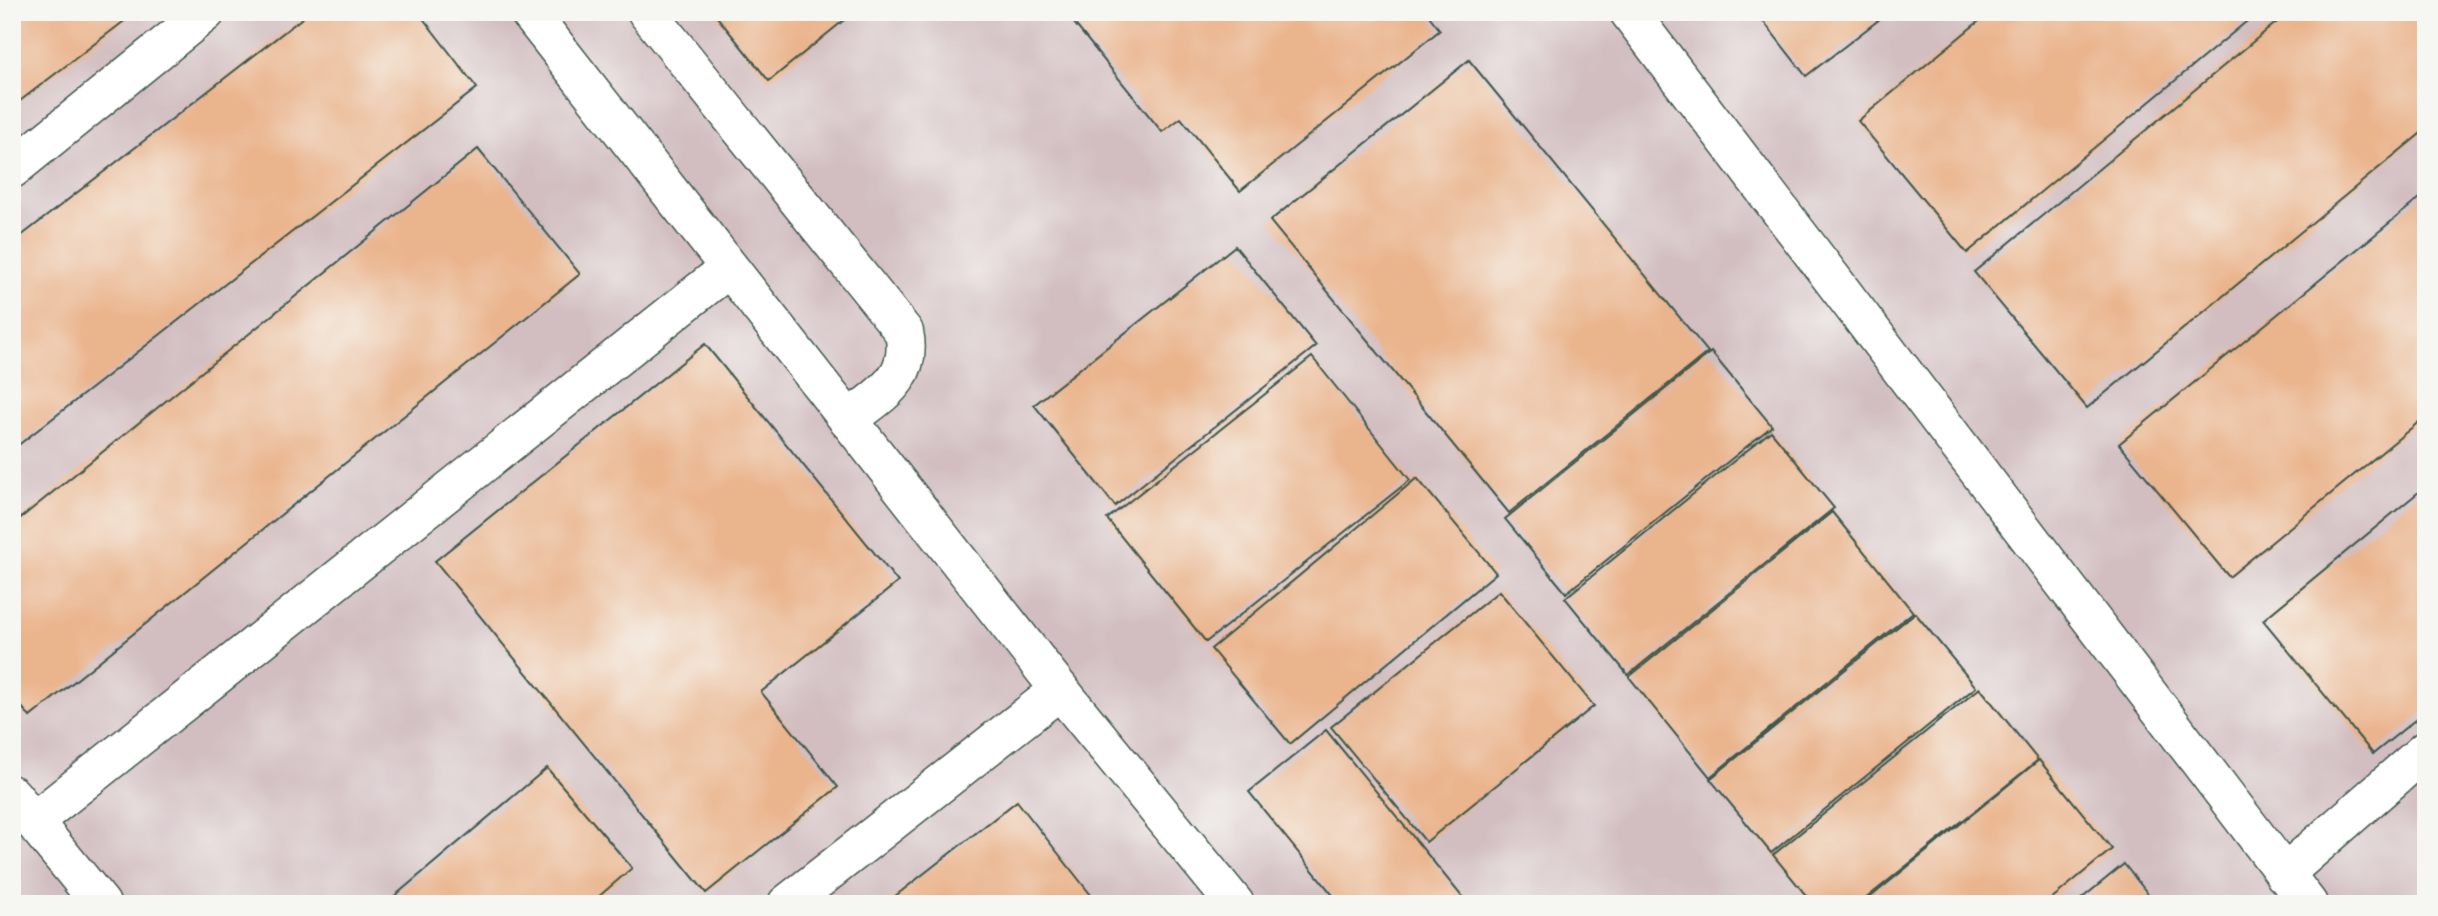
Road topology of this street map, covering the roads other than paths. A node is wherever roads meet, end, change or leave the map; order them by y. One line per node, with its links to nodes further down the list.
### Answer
1 (206, 12): 5 (lane)
2 (529, 12): 6 (lane)
3 (647, 12): 7 (lane)
4 (1629, 12): 11 (lane)
5 (12, 169)
6 (729, 268): 7 (lane); 10 (lane)
7 (848, 420): 8 (lane)
8 (1060, 690): 13 (lane); 14 (lane)
9 (2426, 750): 11 (lane)
10 (23, 808): 12 (lane)
11 (2284, 874): 15 (lane)
12 (101, 904)
13 (787, 904)
14 (1235, 904)
15 (2308, 904)

